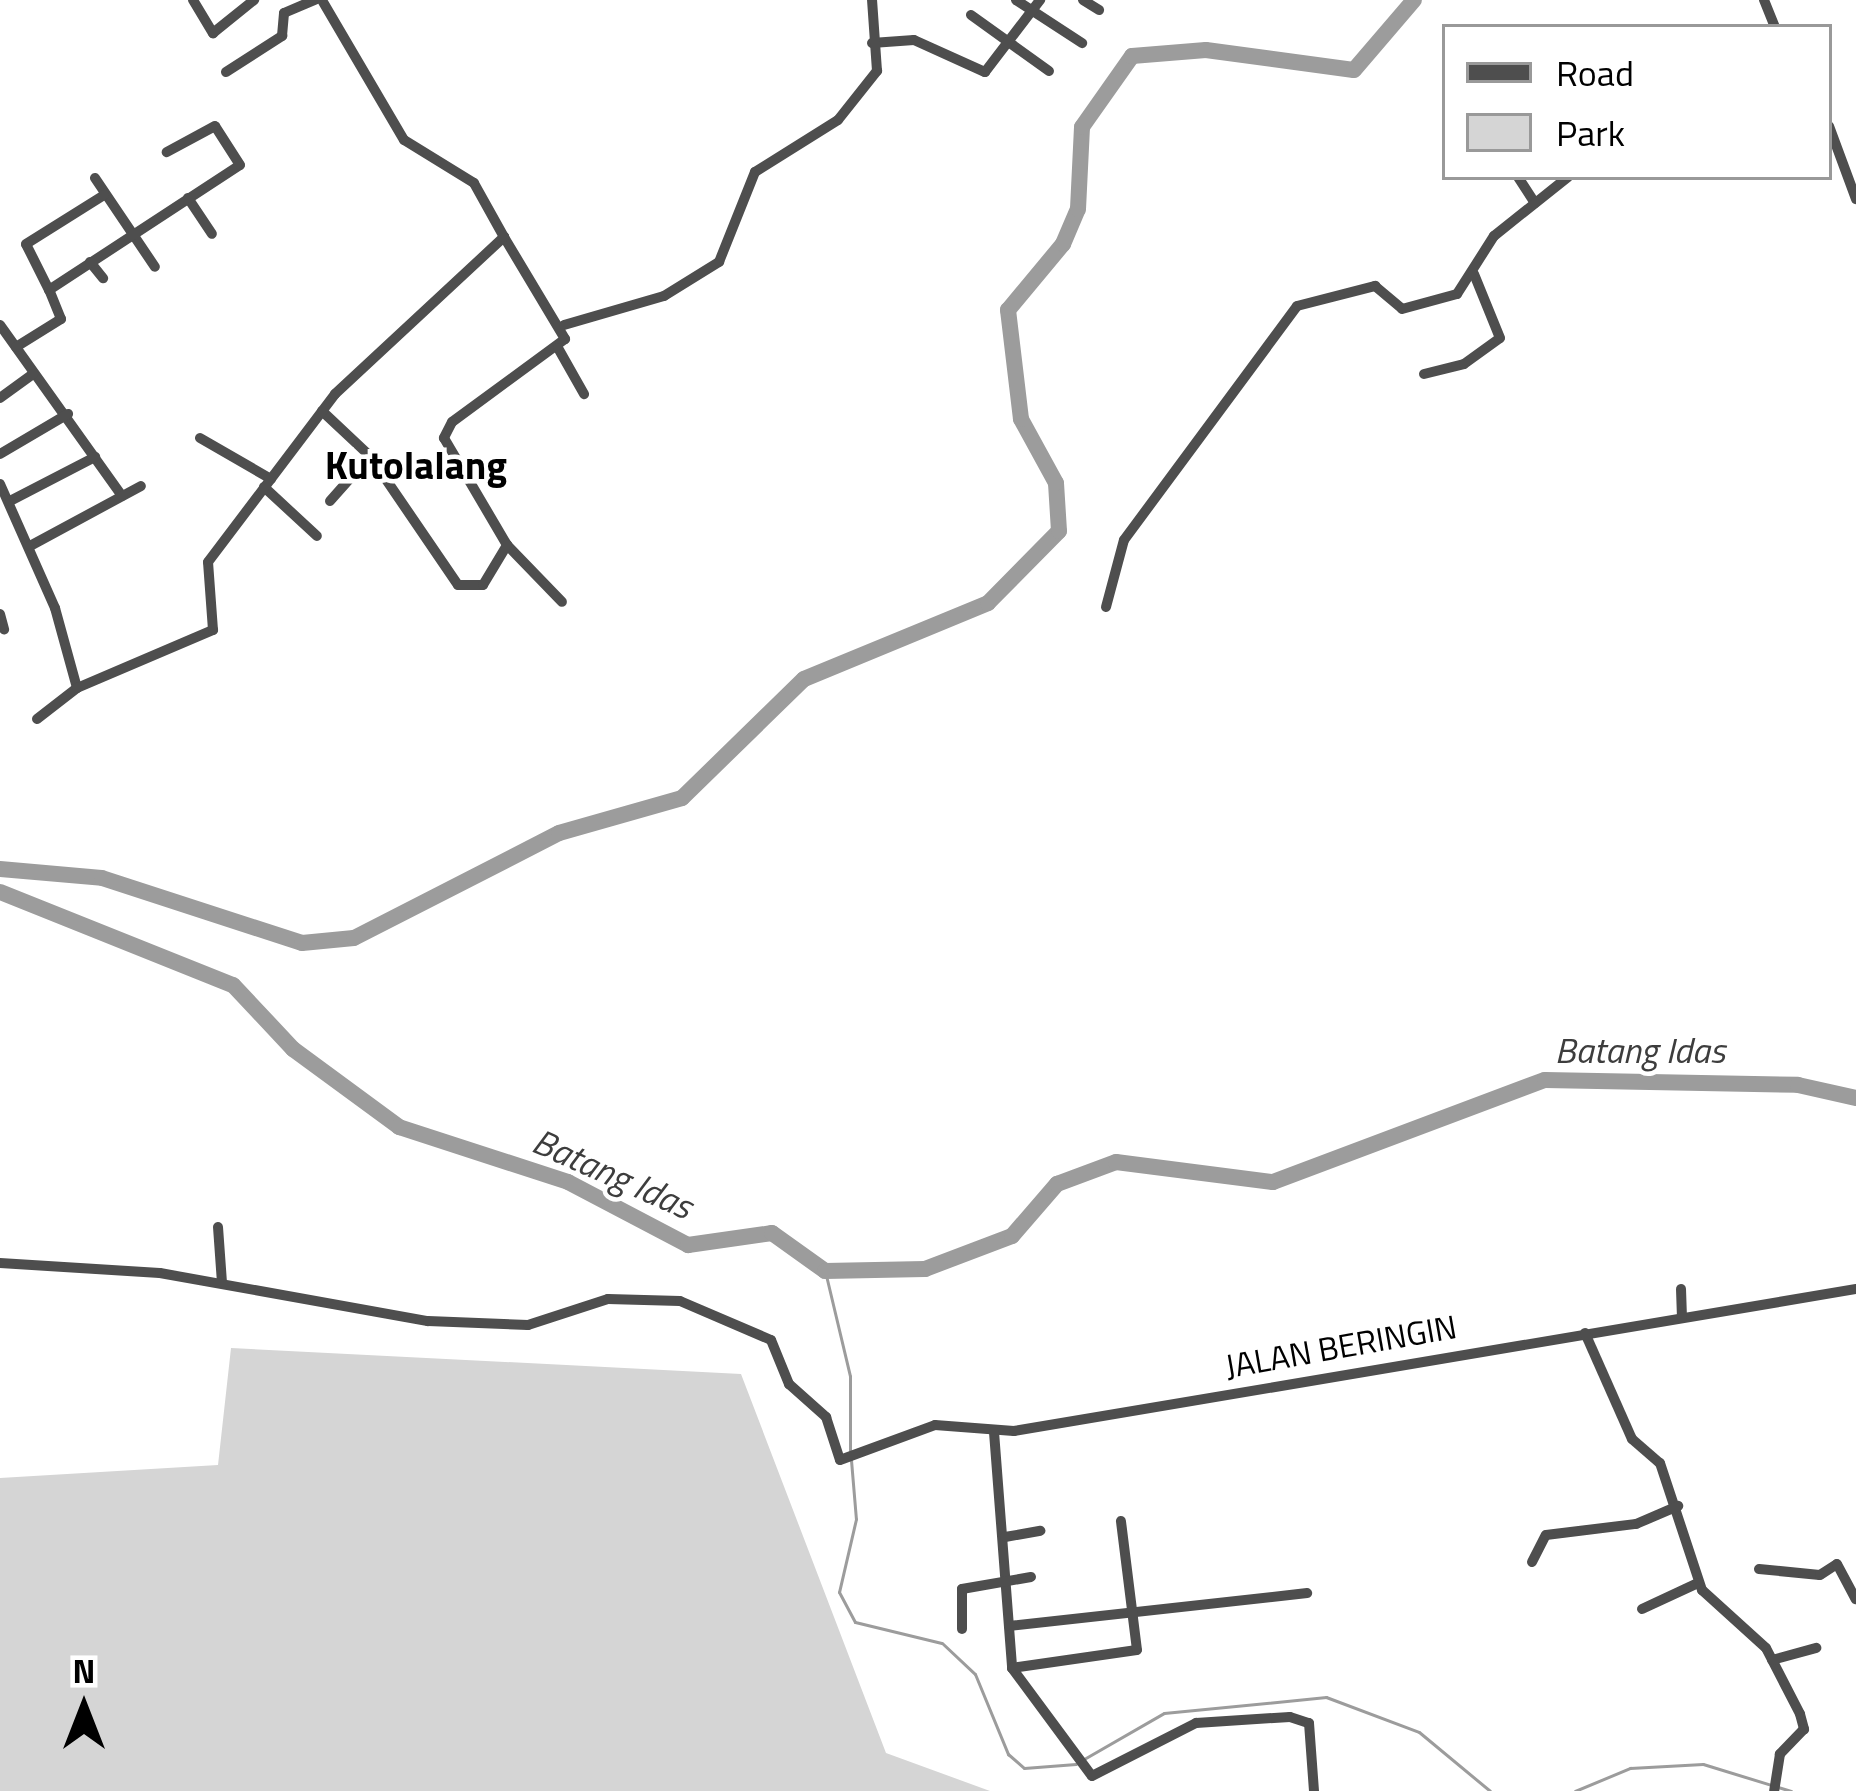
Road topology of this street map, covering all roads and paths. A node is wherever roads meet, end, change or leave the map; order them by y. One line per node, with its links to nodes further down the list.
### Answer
1 (193, 0): 2 (street)
2 (254, 0)
3 (319, 0): 16 (street); 28 (street)
4 (872, 0): 13 (street)
5 (1016, 0): 8 (street)
6 (1083, 0): 9 (street)
7 (1764, 0): 11 (street)
8 (1036, 5): 12 (street); 14 (street)
9 (1099, 10)
10 (971, 15): 12 (street)
11 (1772, 24)
12 (1010, 42): 13 (street); 15 (street)
13 (872, 43): 35 (street)
14 (1082, 43)
15 (1049, 70)
16 (226, 72)
17 (1832, 134): 24 (street)
18 (166, 152): 23 (street)
19 (95, 178): 22 (street)
20 (1520, 180): 25 (street)
21 (1564, 180): 25 (street)
22 (104, 195): 27 (street); 33 (street)
23 (188, 198): 26 (street); 27 (street)
24 (1856, 199)
25 (1535, 203): 31 (street)
26 (212, 234)
27 (131, 235): 29 (street); 30 (street)
28 (504, 237): 35 (street); 42 (street)
29 (90, 262): 32 (street); 33 (street)
30 (155, 267)
31 (1474, 274): 39 (street); 58 (street)
32 (103, 278)
33 (49, 290): 36 (street)
34 (0, 325): 36 (street)
35 (564, 326): 37 (street)
36 (16, 347): 38 (street)
37 (558, 347): 40 (street); 55 (street)
38 (34, 374): 41 (street); 43 (street)
39 (1424, 374)
40 (584, 394)
41 (0, 398)
42 (322, 411): 46 (street); 48 (street)
43 (68, 414): 45 (street); 47 (street)
44 (200, 438): 48 (street)
45 (0, 454)
46 (370, 456): 53 (street); 55 (street)
47 (95, 457): 51 (street); 52 (street)
48 (267, 483): 54 (street); 61 (street)
49 (0, 485): 52 (street)
50 (141, 486): 51 (street)
51 (122, 496): 56 (street)
52 (10, 501): 56 (street)
53 (330, 501)
54 (317, 536)
55 (507, 545): 57 (street)
56 (30, 546): 61 (street)
57 (562, 602)
58 (1106, 607)
59 (0, 614): 60 (street)
60 (4, 629)
61 (77, 688): 62 (street)
62 (37, 719)
63 (218, 1227): 65 (street)
64 (0, 1263): 65 (street)
65 (222, 1283): 70 (street, JALAN BERINGIN)
66 (1681, 1289): 68 (street)
67 (1856, 1289): 68 (street, JALAN BERINGIN)
68 (1682, 1318): 69 (street, JALAN BERINGIN)
69 (1585, 1333): 70 (street, JALAN BERINGIN); 71 (street)
70 (994, 1432): 74 (street)
71 (1678, 1506): 75 (street); 79 (street)
72 (1121, 1521): 83 (street)
73 (1040, 1532): 74 (street)
74 (1005, 1537): 78 (street)
75 (1532, 1562)
76 (1759, 1569): 81 (street)
77 (1031, 1576): 78 (street)
78 (1006, 1583): 84 (street); 85 (street)
79 (1698, 1583): 82 (street); 87 (street)
80 (1306, 1593): 83 (street)
81 (1856, 1599)
82 (1642, 1609)
83 (1133, 1610): 84 (street); 88 (street)
84 (1009, 1625): 88 (street)
85 (962, 1629)
86 (1816, 1648): 87 (street)
87 (1772, 1660): 90 (street)
88 (1012, 1668): 89 (street)
89 (1314, 1791)
90 (1774, 1791)

